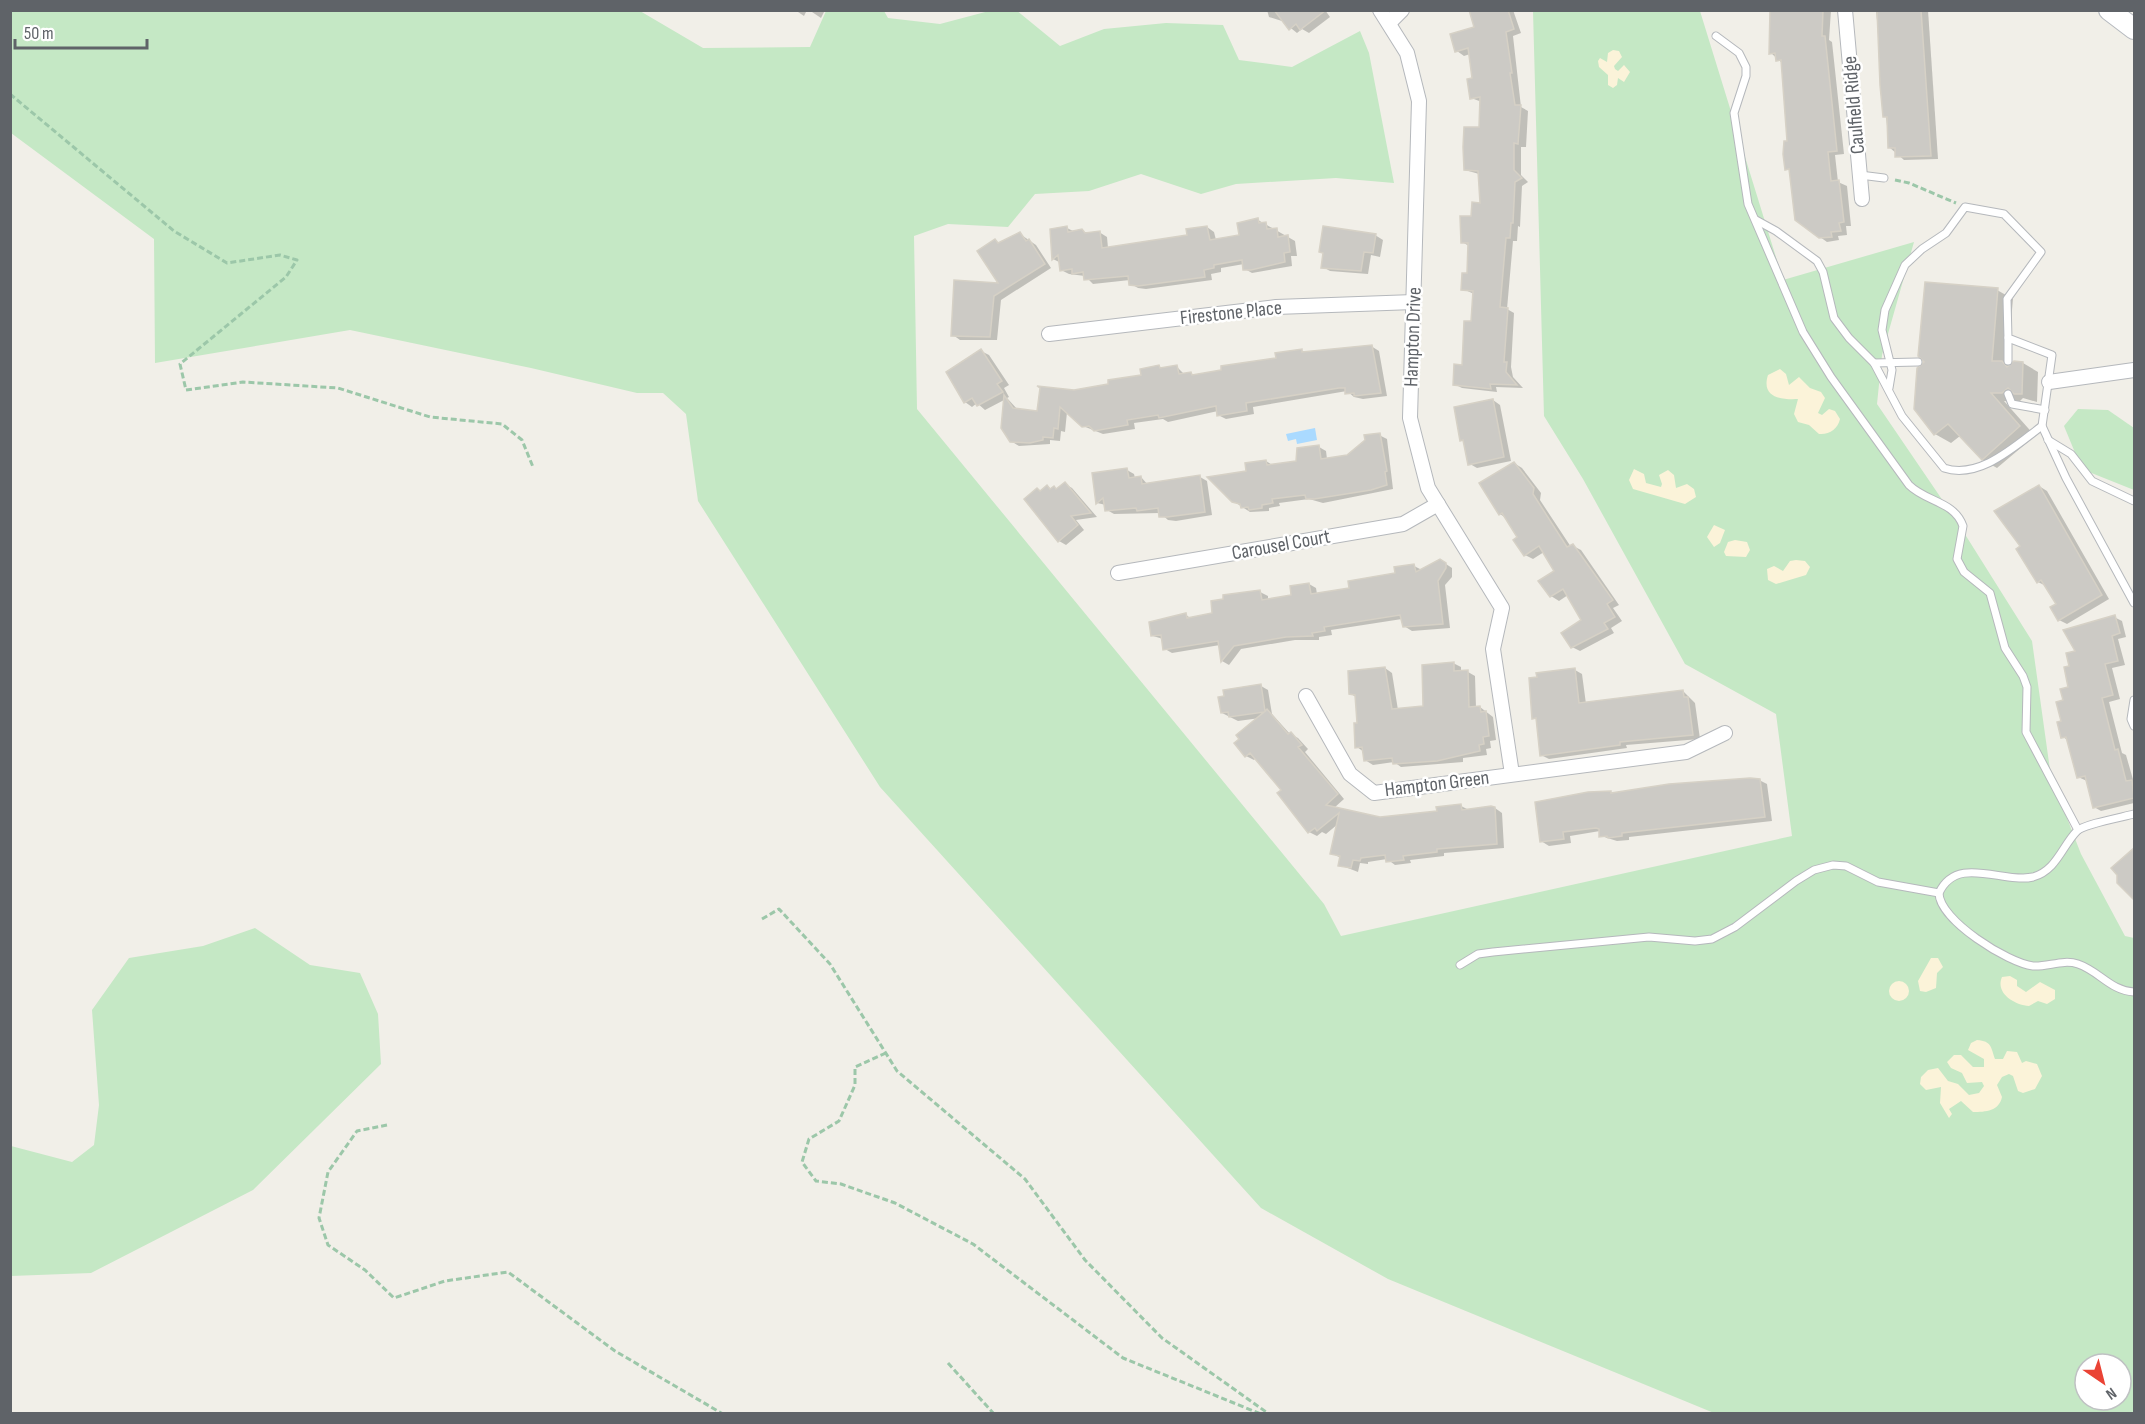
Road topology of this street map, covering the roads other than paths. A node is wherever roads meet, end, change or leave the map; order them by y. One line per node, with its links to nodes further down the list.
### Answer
1 (1380, 10): 5 (street, Hampton Drive)
2 (1402, 10): 5 (street)
3 (1845, 10): 8 (street, Caulfield Ridge)
4 (2109, 10): 6 (street)
5 (1389, 23): 12 (street, Hampton Drive)
6 (2134, 29)
7 (1716, 36): 11 (lane)
8 (1860, 175): 9 (lane); 10 (street, Caulfield Ridge)
9 (1884, 178)
10 (1862, 199)
11 (1756, 220): 17 (lane); 37 (lane)
12 (1414, 302): 13 (street, Firestone Place); 27 (street, Hampton Drive)
13 (1049, 334)
14 (2008, 338): 15 (lane); 18 (lane); 20 (lane)
15 (2008, 361)
16 (1918, 362): 18 (lane)
17 (1874, 363): 18 (lane); 21 (lane)
18 (1892, 364): 21 (lane)
19 (2134, 370): 20 (street)
20 (2049, 382): 23 (lane)
21 (1889, 388): 24 (lane)
22 (2008, 394): 23 (lane)
23 (2045, 410): 24 (lane)
24 (2042, 426): 25 (lane)
25 (2048, 440): 26 (lane); 29 (lane)
26 (2134, 501)
27 (1438, 504): 28 (street, Carousel Court); 30 (street, Hampton Drive)
28 (1118, 573)
29 (2134, 603)
30 (1493, 649): 35 (street, Hampton Green)
31 (1306, 696): 35 (street, Hampton Green)
32 (2134, 700): 33 (lane)
33 (2134, 726)
34 (1725, 733): 35 (street, Hampton Green)
35 (1512, 774)
36 (2134, 813): 37 (lane)
37 (2078, 830): 38 (lane)
38 (1939, 893): 39 (lane); 40 (lane)
39 (1460, 965)
40 (2134, 992)

